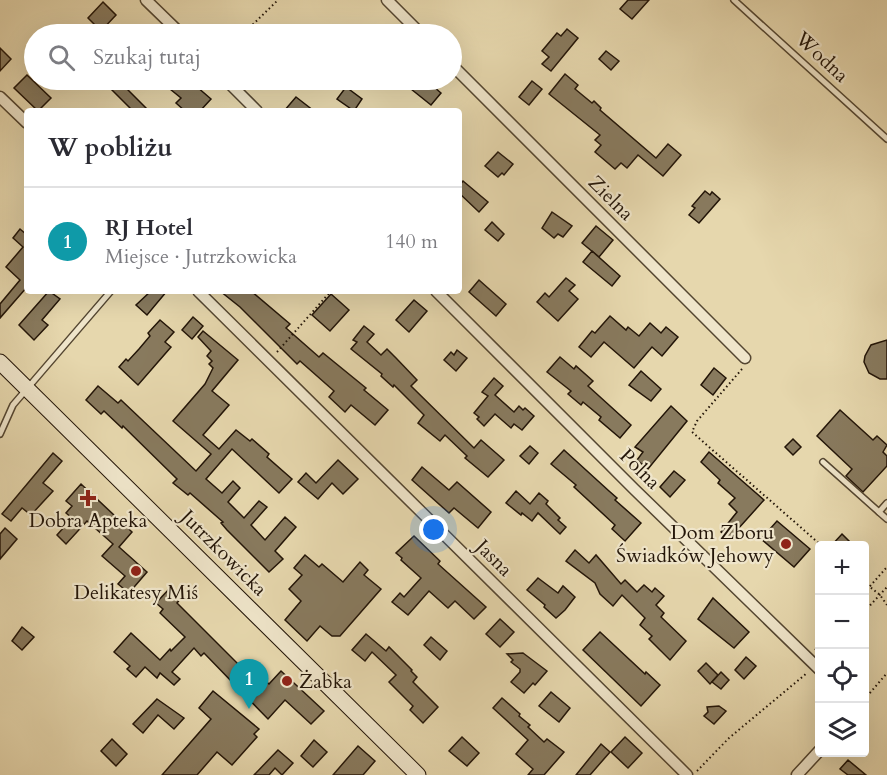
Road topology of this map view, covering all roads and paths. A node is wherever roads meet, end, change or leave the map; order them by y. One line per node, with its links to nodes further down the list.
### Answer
1 (146, 0): 5 (street)
2 (278, 0): 6 (path)
3 (387, 0): 7 (street)
4 (734, 0): 13 (lane, Wodna)
5 (171, 24)
6 (253, 24)
7 (411, 24)
8 (462, 75): 18 (street, Zielna)
9 (236, 90): 11 (street)
10 (0, 97): 12 (street)
11 (254, 108)
12 (24, 120)
13 (887, 139)
14 (108, 294): 21 (lane)
15 (201, 294): 20 (street, Jasna)
16 (328, 294): 20 (path)
17 (439, 294): 34 (street, Polna)
18 (745, 358): 27 (path)
19 (0, 362): 21 (main road, Jutrzkowicka)
20 (269, 362): 39 (street, Jasna)
21 (28, 389): 22 (lane); 38 (main road, Jutrzkowicka)
22 (0, 434)
23 (823, 462): 25 (lane)
24 (887, 503): 25 (lane)
25 (879, 512): 26 (lane)
26 (887, 519)
27 (816, 541)
28 (887, 567): 29 (path)
29 (869, 587): 31 (path)
30 (887, 587): 31 (path)
31 (880, 595): 32 (path); 33 (path)
32 (887, 605)
33 (869, 607)
34 (814, 671): 40 (path)
35 (887, 673): 36 (path)
36 (869, 694)
37 (815, 755): 41 (street)
38 (415, 774)
39 (687, 775)
40 (694, 775)
41 (797, 775)

